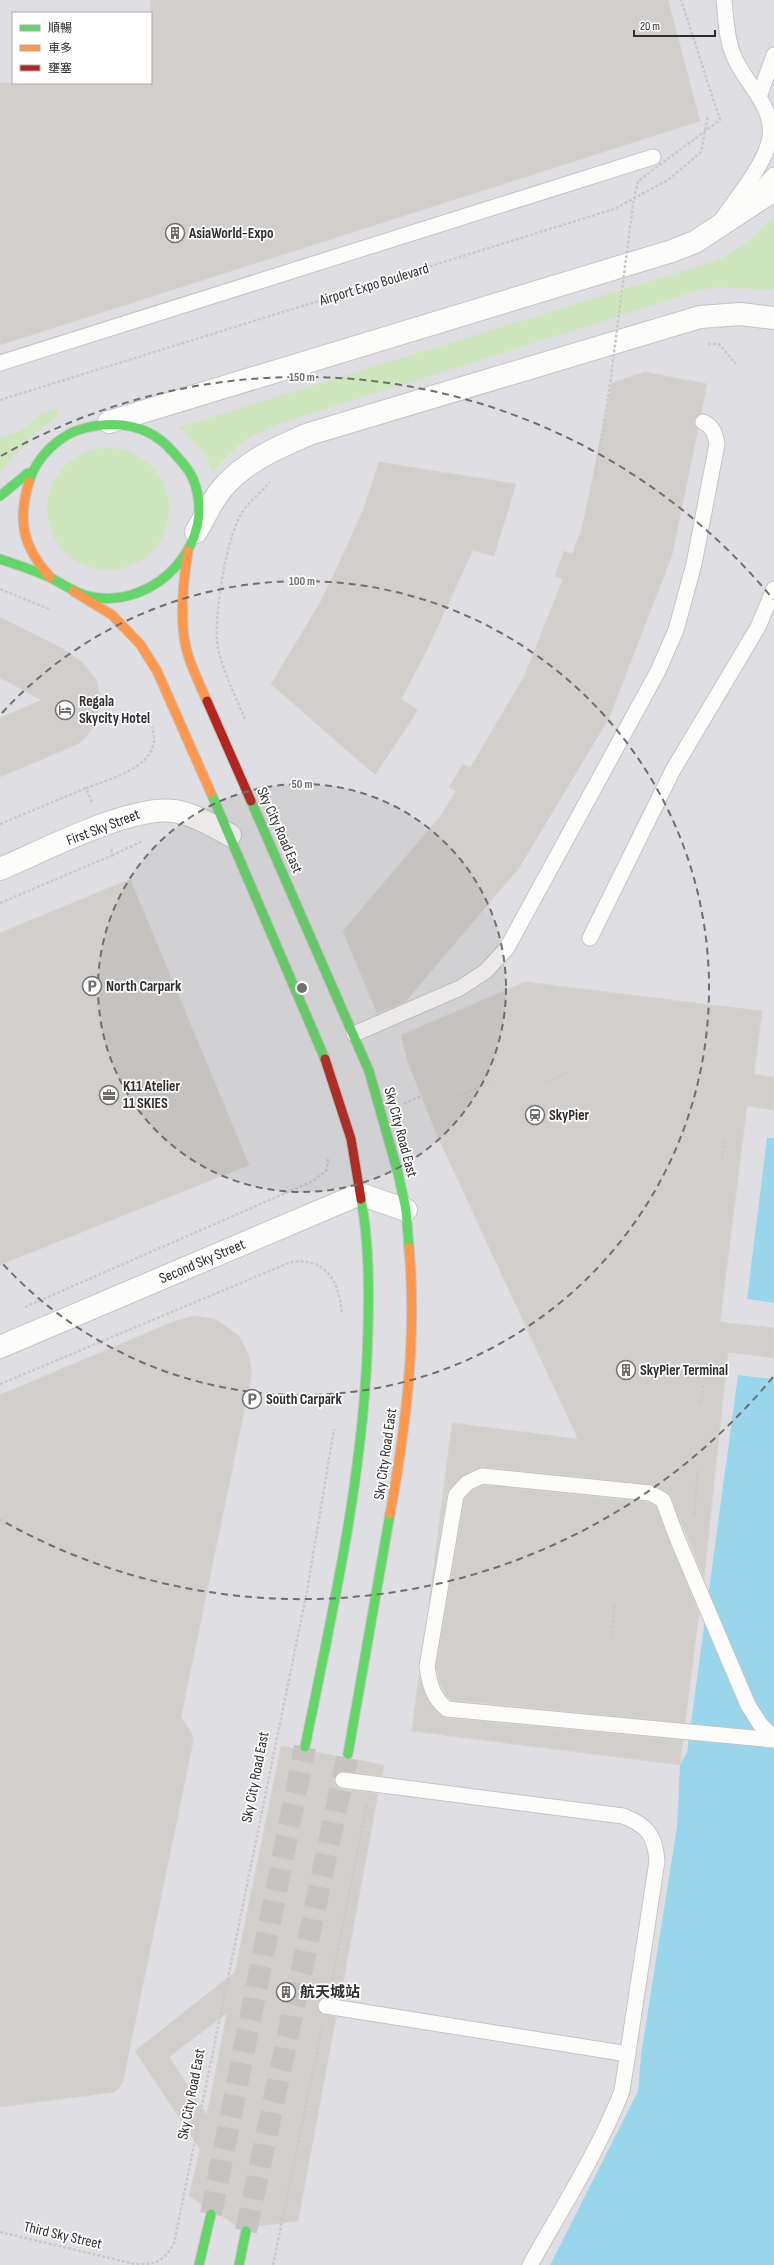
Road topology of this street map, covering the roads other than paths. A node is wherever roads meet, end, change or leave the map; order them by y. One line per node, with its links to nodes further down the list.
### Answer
1 (724, 0): 4 (lane)
2 (774, 55): 4 (lane)
3 (774, 88): 4 (lane)
4 (759, 96): 9 (lane)
5 (653, 157): 11 (lane)
6 (774, 175): 8 (lane)
7 (774, 190): 8 (street)
8 (734, 216): 9 (street)
9 (714, 230): 12 (street)
10 (774, 318): 16 (street)
11 (0, 363)
12 (109, 422): 14 (street); 16 (street)
13 (703, 422): 24 (lane)
14 (28, 473): 15 (street); 18 (street)
15 (0, 496)
16 (192, 542): 20 (street); 24 (street, Sky City Road East)
17 (0, 559): 18 (street)
18 (50, 577): 20 (street)
19 (774, 589): 23 (lane)
20 (73, 591): 21 (street, Sky City Road East)
21 (230, 835): 22 (street, First Sky Street); 25 (street, Sky City Road East)
22 (0, 869)
23 (590, 938)
24 (354, 1034): 26 (street, Sky City Road East)
25 (360, 1194): 26 (street); 27 (street, Second Sky Street); 29 (street, Sky City Road East)
26 (406, 1210): 30 (street, Sky City Road East)
27 (0, 1347)
28 (774, 1739): 28 (lane)
29 (305, 1747)
30 (348, 1754)
31 (343, 1780): 33 (lane)
32 (326, 2006): 33 (lane)
33 (628, 2054): 38 (lane)
34 (211, 2214): 36 (street)
35 (246, 2231): 37 (street)
36 (199, 2265)
37 (239, 2265)
38 (530, 2265)

